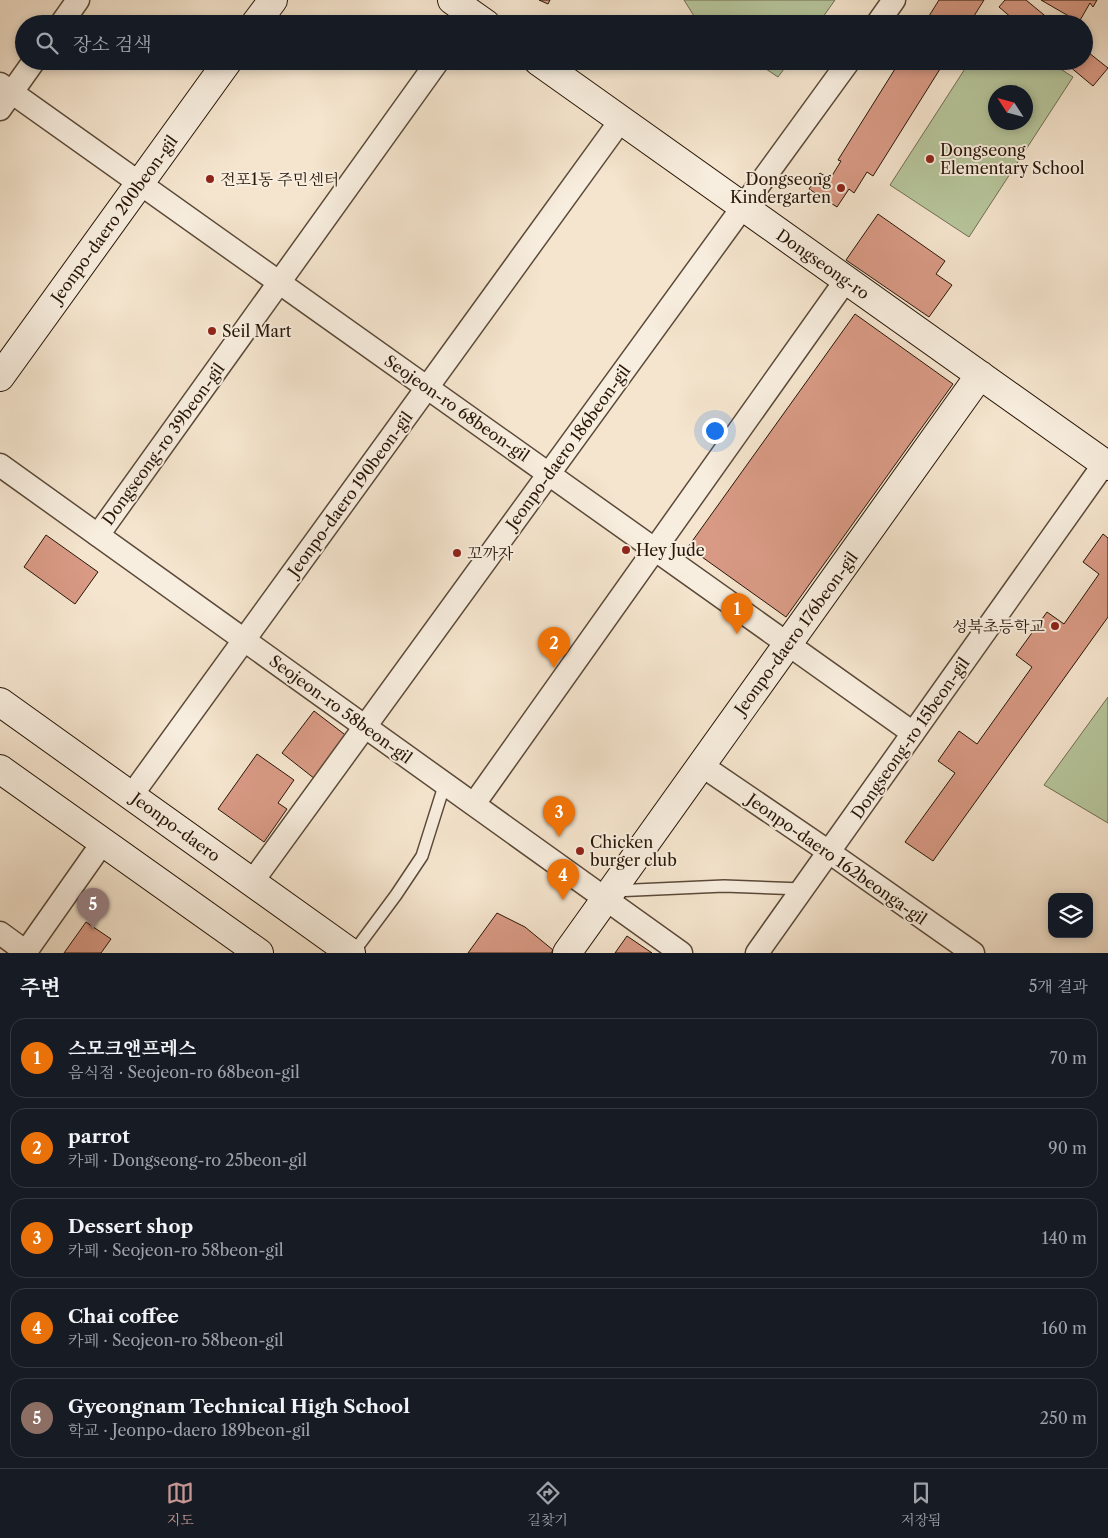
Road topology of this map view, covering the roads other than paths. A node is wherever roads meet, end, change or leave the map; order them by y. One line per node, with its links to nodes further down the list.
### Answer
1 (78, 0): 4 (street)
2 (273, 0): 5 (main road)
3 (894, 0): 6 (street)
4 (67, 15)
5 (262, 15)
6 (883, 15)
7 (26, 70): 12 (street)
8 (222, 70): 14 (main road, Jeonpo-daero 200beon-gil)
9 (432, 70): 17 (street, Dongseong-ro 39beon-gil)
10 (551, 70): 13 (main road, Dongseong-ro)
11 (842, 70): 15 (street, Jeonpo-daero 186beon-gil)
12 (4, 95): 14 (street, Seojeon-ro 68beon-gil)
13 (622, 120): 15 (main road, Dongseong-ro); 20 (street, Jeonpo-daero 190beon-gil)
14 (140, 183): 17 (street, Seojeon-ro 68beon-gil); 19 (main road, Jeonpo-daero 200beon-gil)
15 (742, 206): 16 (main road, Dongseong-ro); 23 (street, Jeonpo-daero 186beon-gil)
16 (846, 280): 18 (main road, Dongseong-ro); 25 (street)
17 (279, 282): 20 (street, Seojeon-ro 68beon-gil); 24 (street, Dongseong-ro 39beon-gil)
18 (980, 375): 22 (main road, Dongseong-ro); 27 (main road, Jeonpo-daero 176beon-gil)
19 (0, 377)
20 (428, 388): 23 (street, Seojeon-ro 68beon-gil); 26 (street, Jeonpo-daero 190beon-gil)
21 (0, 465): 24 (street, Seojeon-ro 58beon-gil)
22 (1106, 465): 30 (street, Dongseong-ro 15beon-gil)
23 (548, 474): 25 (street, Seojeon-ro 68beon-gil); 29 (street, Jeonpo-daero 186beon-gil)
24 (98, 535): 26 (street, Seojeon-ro 58beon-gil)
25 (654, 549): 27 (street, Seojeon-ro 68beon-gil); 35 (street)
26 (244, 640): 29 (street, Seojeon-ro 58beon-gil); 34 (street, Jeonpo-daero 190beon-gil)
27 (788, 644): 30 (street, Seojeon-ro 68beon-gil); 31 (main road, Jeonpo-daero 176beon-gil)
28 (0, 702): 34 (main road, Jeonpo-daero)
29 (365, 727): 33 (street, Seojeon-ro 58beon-gil); 38 (street, Jeonpo-daero 186beon-gil)
30 (913, 733): 37 (street, Dongseong-ro 15beon-gil)
31 (701, 765): 37 (street, Jeonpo-daero 162beonga-gil); 40 (main road, Jeonpo-daero 176beon-gil)
32 (0, 769): 36 (main road)
33 (445, 784): 35 (street, Seojeon-ro 58beon-gil); 44 (lane)
34 (131, 796): 38 (main road, Jeonpo-daero)
35 (474, 804): 40 (street, Seojeon-ro 58beon-gil)
36 (103, 842): 42 (street); 43 (main road)
37 (829, 852): 39 (street, Dongseong-ro 15beon-gil); 48 (street, Jeonpo-daero 162beonga-gil)
38 (252, 882): 44 (main road, Jeonpo-daero)
39 (802, 889): 40 (lane); 47 (street, Dongseong-ro 15beon-gil)
40 (609, 895): 45 (main road, Jeonpo-daero 176beon-gil); 46 (street, Seojeon-ro 58beon-gil)
41 (0, 933): 42 (street)
42 (25, 952)
43 (259, 953)
44 (352, 953)
45 (567, 953)
46 (681, 953)
47 (757, 953)
48 (973, 953)

